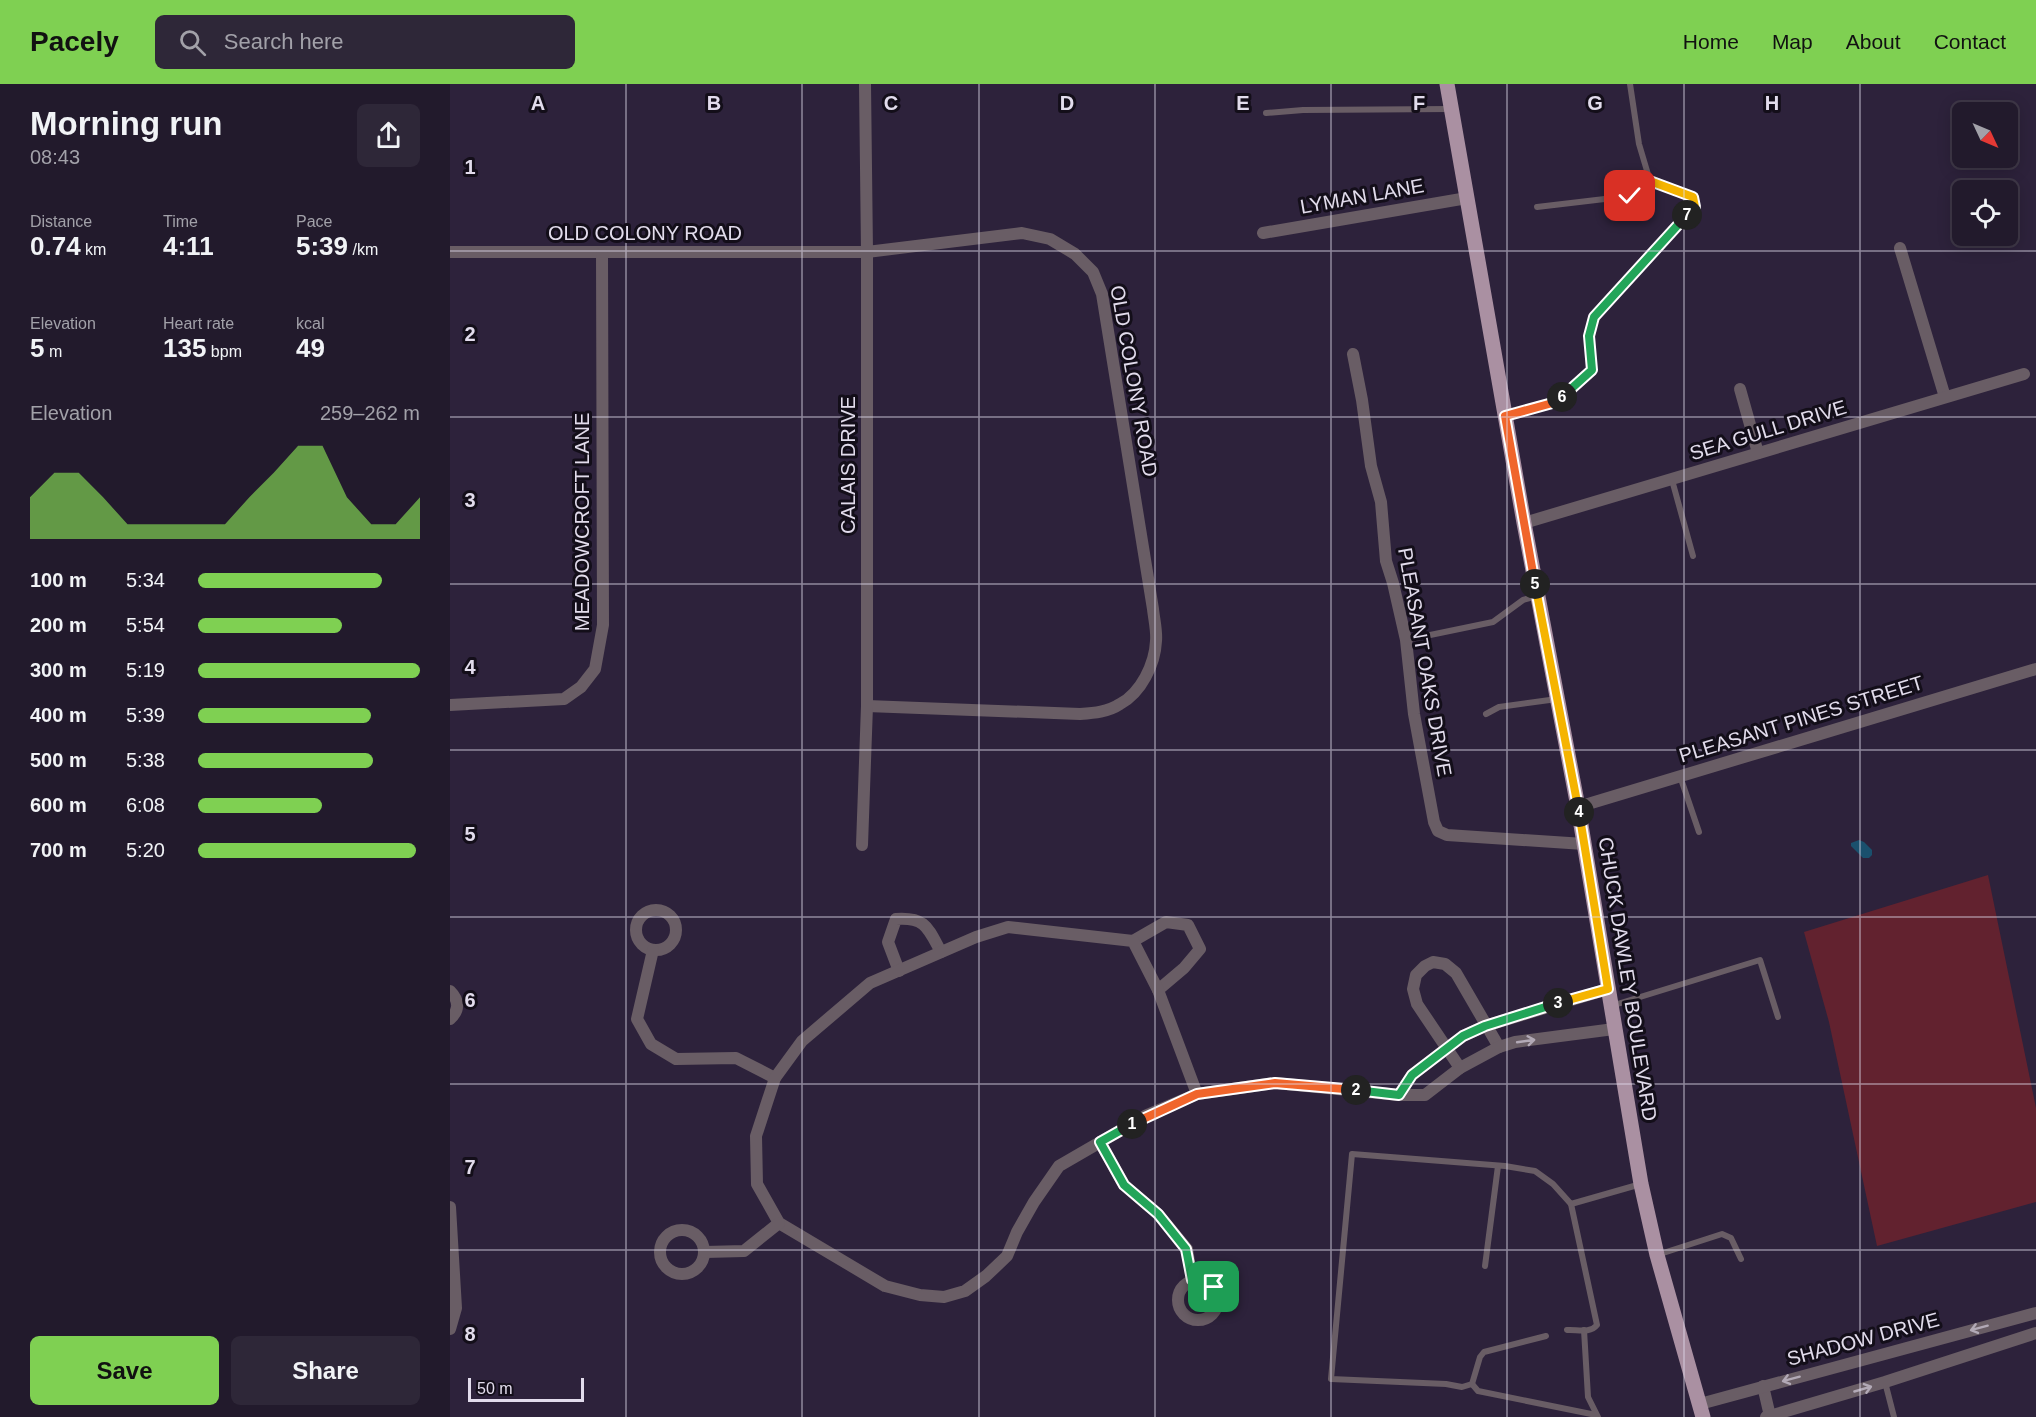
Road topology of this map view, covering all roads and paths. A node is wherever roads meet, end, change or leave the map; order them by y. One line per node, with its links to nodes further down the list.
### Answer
1 (865, 84): 12 (street, CALAIS DRIVE)
2 (1447, 84): 4 (main road, CHUCK DAWLEY BOULEVARD)
3 (1630, 84): 6 (lane)
4 (1451, 109): 5 (lane); 7 (main road, CHUCK DAWLEY BOULEVARD)
5 (1266, 113)
6 (1650, 181): 8 (lane); 18 (lane)
7 (1467, 198): 9 (street, LYMAN LANE); 18 (main road, CHUCK DAWLEY BOULEVARD)
8 (1537, 207)
9 (1263, 233)
10 (1900, 248): 17 (street)
11 (450, 252): 13 (street, OLD COLONY ROAD)
12 (867, 252): 13 (street, OLD COLONY ROAD); 28 (street, CALAIS DRIVE); 28 (street, OLD COLONY ROAD)
13 (602, 253): 27 (street, MEADOWCROFT LANE)
14 (1353, 354): 24 (street, PLEASANT OAKS DRIVE)
15 (2024, 374): 17 (street, SEA GULL DRIVE)
16 (1740, 389): 19 (street)
17 (1945, 397): 19 (street, SEA GULL DRIVE)
18 (1505, 416): 21 (main road, CHUCK DAWLEY BOULEVARD)
19 (1758, 453): 20 (street, SEA GULL DRIVE)
20 (1672, 480): 21 (street, SEA GULL DRIVE); 22 (lane)
21 (1524, 523): 23 (main road, CHUCK DAWLEY BOULEVARD)
22 (1693, 556)
23 (1538, 596): 24 (lane); 26 (main road, CHUCK DAWLEY BOULEVARD)
24 (1406, 640): 33 (street, PLEASANT OAKS DRIVE)
25 (2036, 669): 30 (street, PLEASANT PINES STREET)
26 (1557, 699): 29 (lane); 31 (main road, CHUCK DAWLEY BOULEVARD)
27 (450, 705)
28 (867, 706): 34 (street, CALAIS DRIVE)
29 (1486, 714)
30 (1680, 776): 31 (street, PLEASANT PINES STREET); 32 (lane)
31 (1578, 807): 33 (main road, CHUCK DAWLEY BOULEVARD)
32 (1699, 832)
33 (1584, 844): 39 (main road, CHUCK DAWLEY BOULEVARD)
34 (862, 845)
35 (1133, 941): 37 (street); 40 (street); 40 (street)
36 (653, 950): 50 (street)
37 (941, 952): 38 (street); 38 (street)
38 (899, 970): 50 (street)
39 (1608, 989): 42 (main road, CHUCK DAWLEY BOULEVARD); 45 (street)
40 (1158, 990): 51 (street)
41 (450, 991): 44 (street)
42 (1611, 1006): 43 (lane); 46 (main road, CHUCK DAWLEY BOULEVARD)
43 (1778, 1017)
44 (450, 1019)
45 (1485, 1026): 47 (street); 47 (street); 48 (street)
46 (1614, 1029): 48 (street, one-way to 46); 55 (main road, CHUCK DAWLEY BOULEVARD)
47 (1446, 1047): 49 (street); 52 (street)
48 (1499, 1047): 49 (street)
49 (1460, 1068): 52 (street)
50 (776, 1078): 58 (street)
51 (1197, 1094): 52 (street); 53 (street)
52 (1399, 1095)
53 (1100, 1142): 58 (street); 63 (street)
54 (1498, 1166): 56 (lane); 62 (lane); 71 (lane)
55 (1641, 1184): 56 (lane); 60 (main road, CHUCK DAWLEY BOULEVARD)
56 (1571, 1204): 67 (lane)
57 (450, 1207): 65 (street)
58 (779, 1222): 59 (street)
59 (705, 1252)
60 (1657, 1255): 61 (lane); 73 (main road, CHUCK DAWLEY BOULEVARD)
61 (1741, 1258)
62 (1485, 1266)
63 (1192, 1280)
64 (2036, 1313): 72 (street, SHADOW DRIVE, one-way to 72)
65 (450, 1329)
66 (1567, 1330): 67 (lane)
67 (1584, 1330): 74 (lane)
68 (2036, 1334): 70 (street)
69 (1546, 1336): 71 (lane)
70 (1885, 1382): 75 (street, one-way to 70); 76 (lane)
71 (1472, 1384): 74 (lane)
72 (1763, 1386): 73 (street, SHADOW DRIVE); 75 (street)
73 (1701, 1413)
74 (1597, 1416)
75 (1768, 1417)
76 (1894, 1417)

